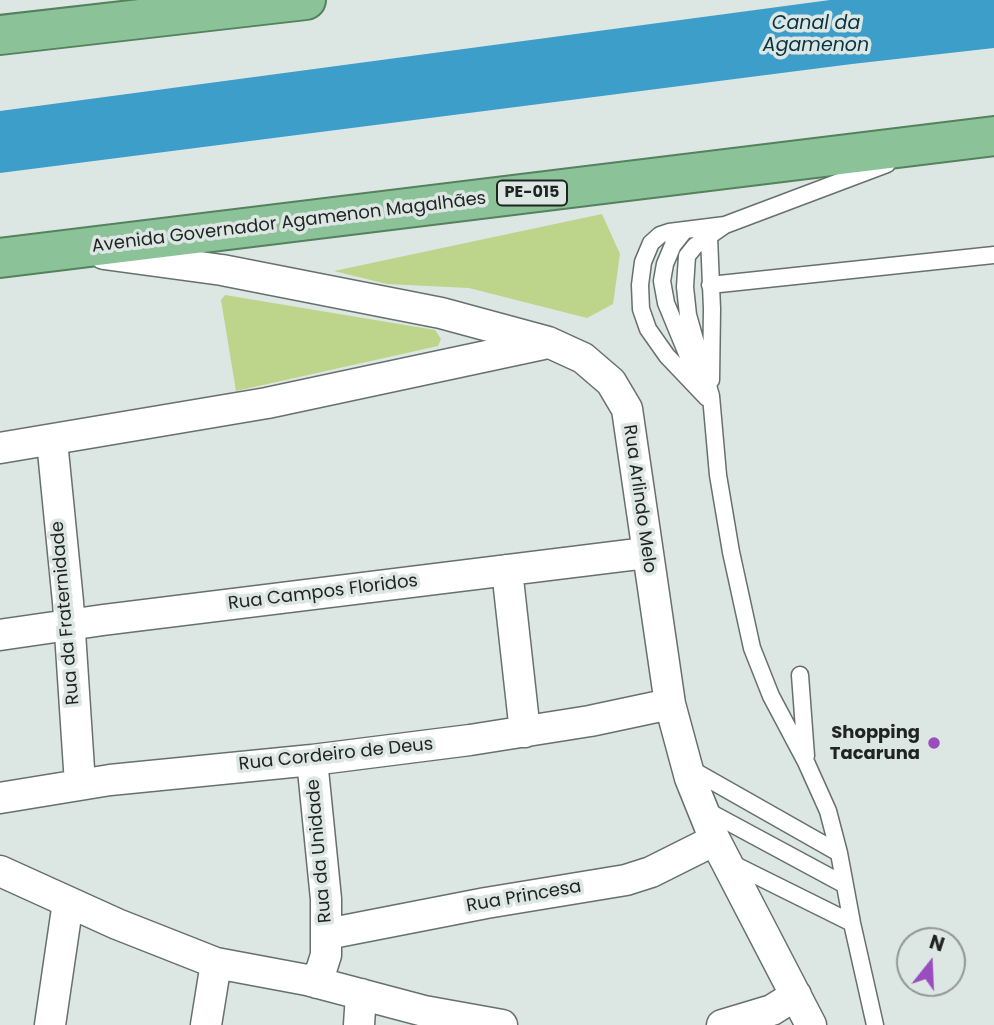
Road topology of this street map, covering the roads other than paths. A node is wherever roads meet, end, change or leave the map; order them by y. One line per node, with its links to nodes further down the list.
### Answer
1 (306, 0): 2 (highway)
2 (136, 9): 3 (highway)
3 (0, 35)
4 (975, 141): 5 (lane); 8 (highway, Avenida Governador Agamenon Magalhães / PE-015)
5 (725, 225): 6 (lane); 7 (lane)
6 (685, 230): 13 (lane); 13 (lane)
7 (709, 237): 11 (lane); 13 (lane)
8 (69, 250): 10 (highway, Avenida Governador Agamenon Magalhães / PE-015); 12 (street, Rua Arlindo Melo)
9 (994, 255): 11 (lane)
10 (0, 258)
11 (710, 285): 13 (lane)
12 (548, 342): 14 (street); 16 (street, Rua Arlindo Melo)
13 (710, 400): 24 (lane)
14 (52, 441): 15 (street); 18 (street, Rua da Fraternidade)
15 (0, 448)
16 (646, 553): 17 (street, Rua Campos Floridos); 21 (street, Rua Arlindo Melo)
17 (507, 570): 18 (street, Rua Campos Floridos); 22 (street)
18 (70, 626): 19 (street, Rua Campos Floridos); 26 (street, Rua da Fraternidade)
19 (0, 635)
20 (800, 675): 24 (lane)
21 (670, 704): 22 (street, Rua Cordeiro de Deus); 25 (street, Rua Arlindo Melo)
22 (525, 732): 23 (street, Rua Cordeiro de Deus)
23 (312, 760): 26 (street, Rua Cordeiro de Deus); 35 (street, Rua da Unidade)
24 (806, 762): 30 (lane)
25 (688, 768): 28 (street, Rua Arlindo Melo); 30 (lane)
26 (80, 784): 27 (street, Rua Cordeiro de Deus)
27 (0, 798)
28 (702, 808): 29 (street, Rua Arlindo Melo); 32 (lane)
29 (720, 850): 34 (lane); 35 (street, Rua Princesa); 39 (street, Rua Arlindo Melo)
30 (839, 853): 32 (lane)
31 (0, 871): 33 (street)
32 (845, 885): 34 (lane)
33 (68, 902): 36 (street); 40 (street)
34 (852, 923): 46 (lane)
35 (327, 933): 37 (street, Rua da Unidade)
36 (216, 963): 37 (street); 41 (street)
37 (317, 983): 38 (street)
38 (361, 994): 42 (street); 43 (street)
39 (796, 995): 44 (street); 45 (street, Rua Arlindo Melo)
40 (50, 1025)
41 (206, 1025)
42 (359, 1025)
43 (502, 1025)
44 (722, 1025)
45 (811, 1025)
46 (876, 1025)

